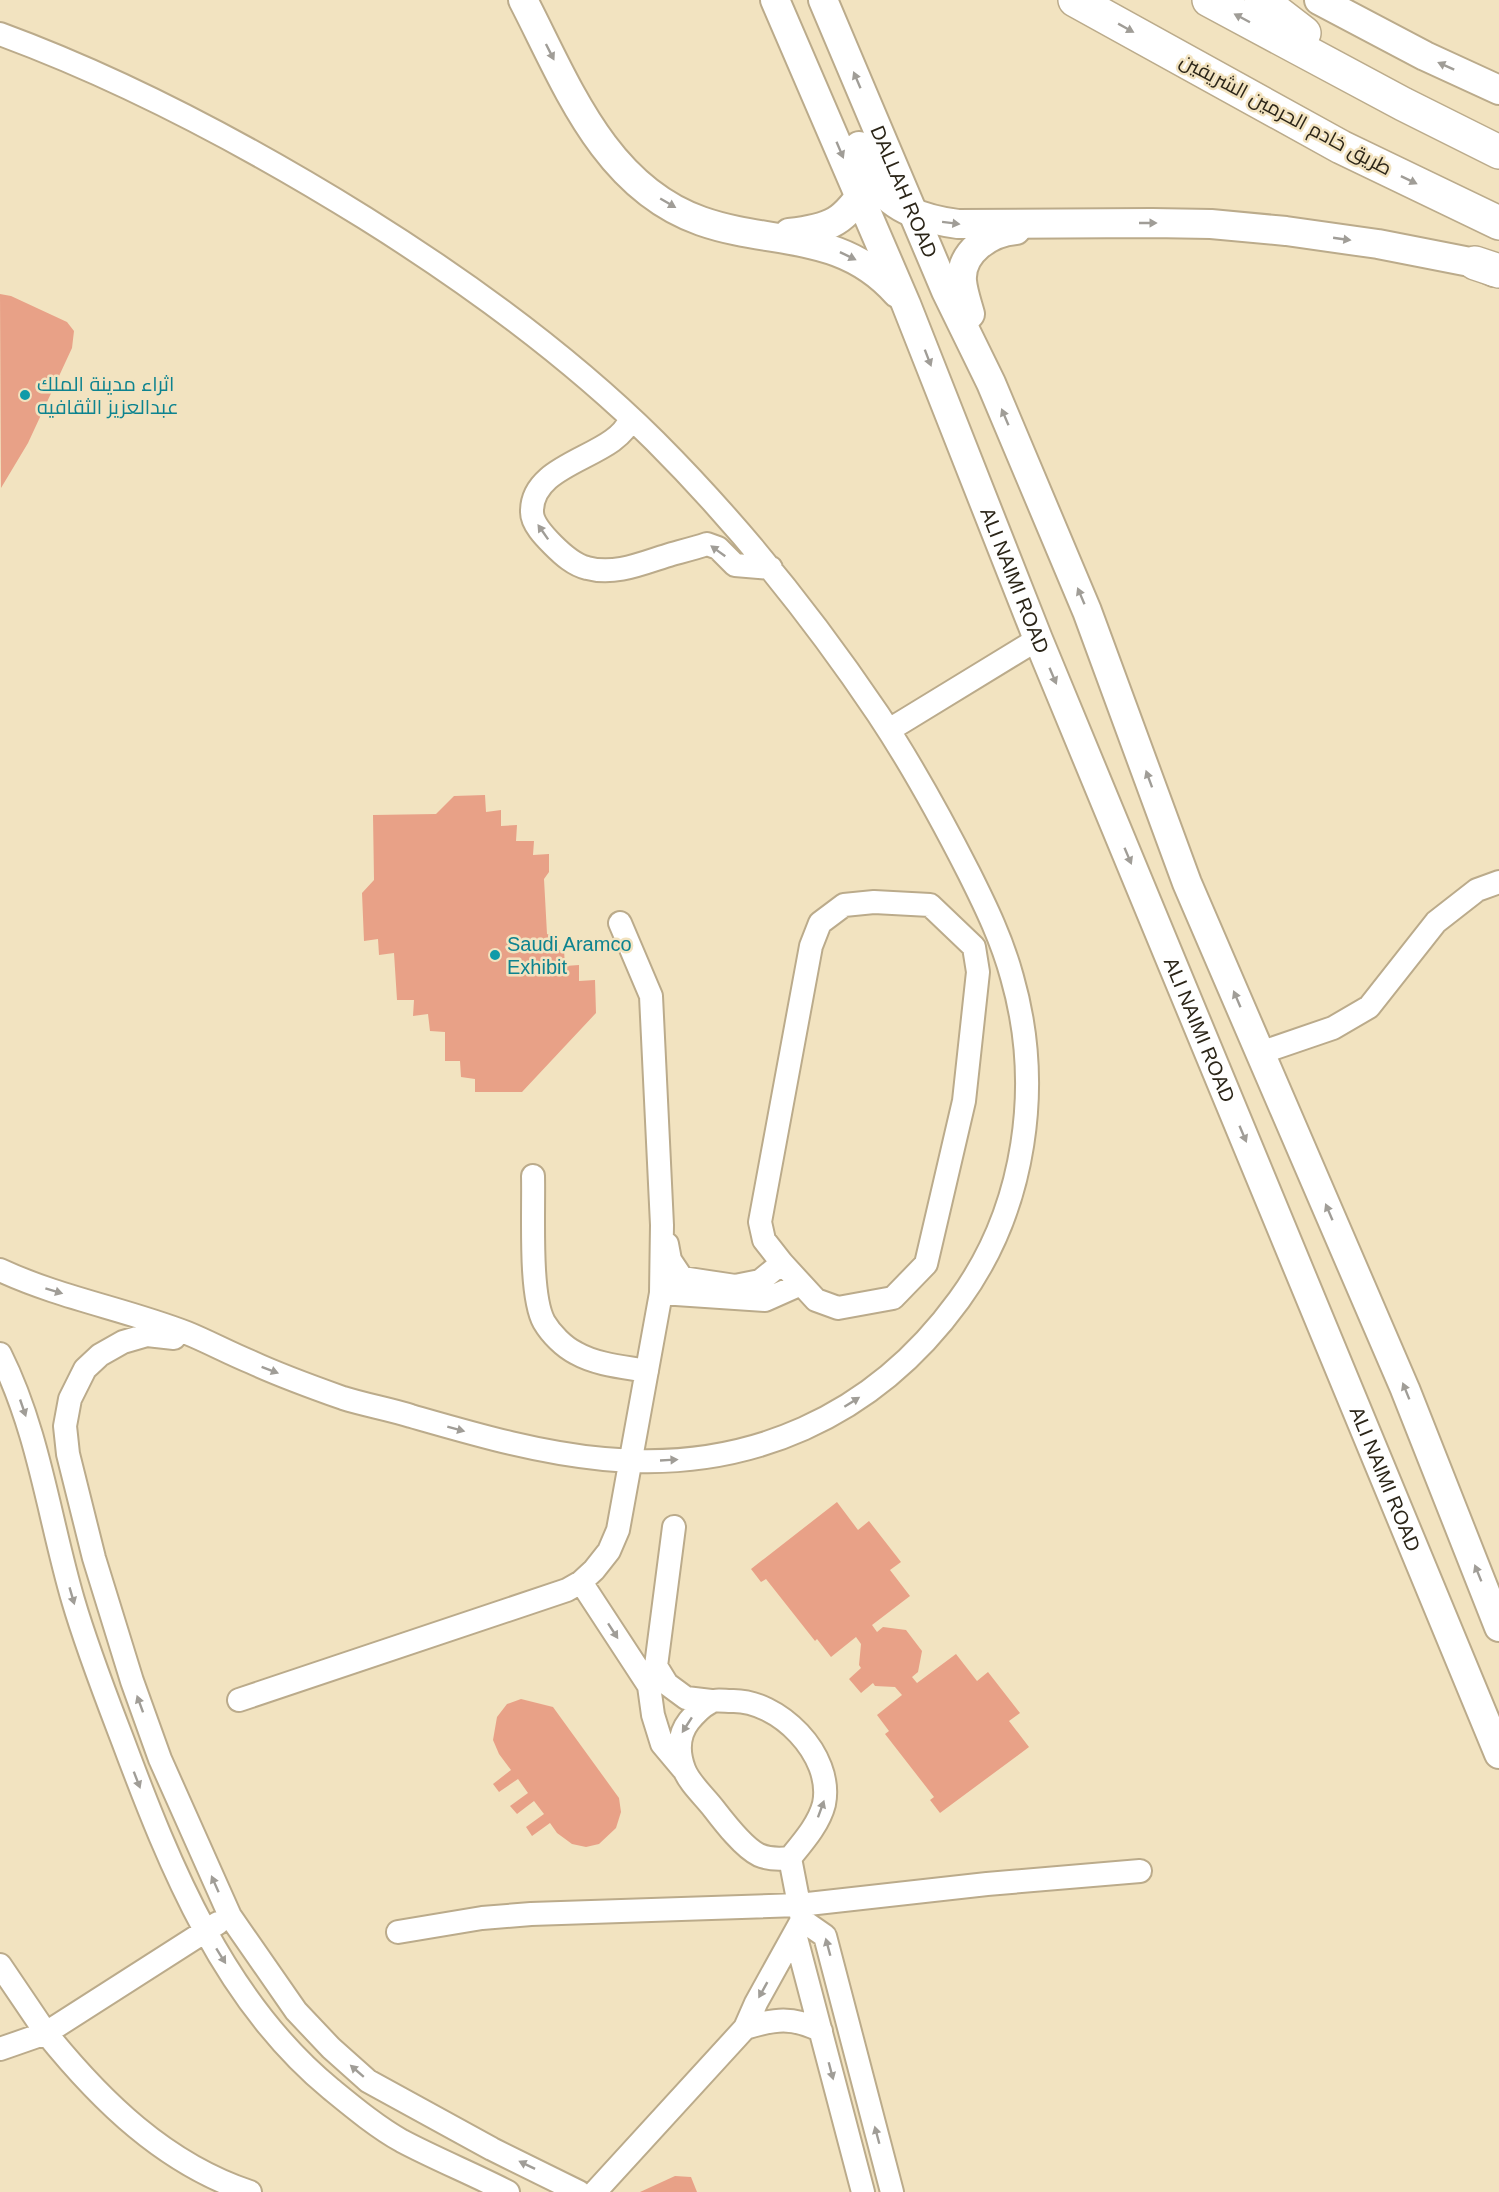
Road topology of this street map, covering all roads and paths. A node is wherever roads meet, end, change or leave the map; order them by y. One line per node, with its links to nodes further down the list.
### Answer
1 (523, 0): 18 (main road, one-way to 18)
2 (775, 0): 14 (main road, one-way to 14)
3 (792, 0): 14 (main road)
4 (823, 0): 12 (main road, DALLAH ROAD, one-way to 4)
5 (1075, 0): 17 (highway, طريق خادم الحرمين الشريفين, one-way to 17)
6 (1209, 0): 11 (highway, one-way to 6)
7 (1261, 0): 11 (highway)
8 (1319, 0): 10 (main road, one-way to 8)
9 (0, 34): 22 (street)
10 (1499, 90)
11 (1402, 104): 13 (highway)
12 (874, 120): 14 (main road); 15 (main road, DALLAH ROAD)
13 (1499, 152)
14 (866, 187): 15 (main road); 18 (main road); 20 (main road)
15 (914, 212): 16 (main road, one-way to 16); 21 (main road, DALLAH ROAD)
16 (1089, 223): 19 (main road, one-way to 19); 21 (main road)
17 (1499, 224)
18 (730, 229): 20 (main road, one-way to 20)
19 (1491, 270)
20 (906, 304): 24 (main road, ALI NAIMI ROAD, one-way to 24)
21 (991, 383): 28 (main road, one-way to 21)
22 (630, 418): 23 (street); 23 (street, one-way to 22)
23 (771, 568): 25 (street)
24 (1038, 639): 25 (street); 45 (main road, ALI NAIMI ROAD, one-way to 45)
25 (889, 730): 38 (street, one-way to 25)
26 (1499, 882): 28 (street)
27 (621, 923): 30 (street)
28 (1260, 1053): 41 (main road, one-way to 28)
29 (533, 1176): 37 (street)
30 (662, 1225): 31 (street); 34 (street)
31 (782, 1263): 33 (street); 33 (street)
32 (0, 1270): 35 (street, one-way to 35)
33 (801, 1284): 34 (street)
34 (661, 1293): 37 (street)
35 (217, 1345): 38 (street, one-way to 38); 49 (street, one-way to 35)
36 (0, 1354): 51 (street, one-way to 51)
37 (647, 1371): 38 (street)
38 (631, 1461): 40 (street)
39 (674, 1527): 42 (street)
40 (580, 1582): 42 (street, one-way to 42); 43 (street)
41 (1499, 1627)
42 (652, 1676): 44 (street); 46 (street)
43 (238, 1700)
44 (711, 1701): 46 (street, one-way to 46); 47 (street, one-way to 44)
45 (1499, 1754)
46 (684, 1771): 47 (street)
47 (790, 1858): 50 (street)
48 (1140, 1871): 50 (street)
49 (230, 1916): 51 (street); 60 (street, one-way to 49)
50 (799, 1920): 52 (street); 54 (street, one-way to 54); 55 (street); 63 (street, one-way to 50)
51 (205, 1931): 56 (street); 59 (street, one-way to 59)
52 (398, 1932)
53 (0, 1965): 56 (street)
54 (745, 2028): 55 (street); 61 (street)
55 (820, 2031): 62 (street, one-way to 62)
56 (46, 2033): 57 (street); 58 (street)
57 (0, 2049)
58 (250, 2192)
59 (508, 2192)
60 (579, 2192)
61 (594, 2192)
62 (863, 2192)
63 (892, 2192)

